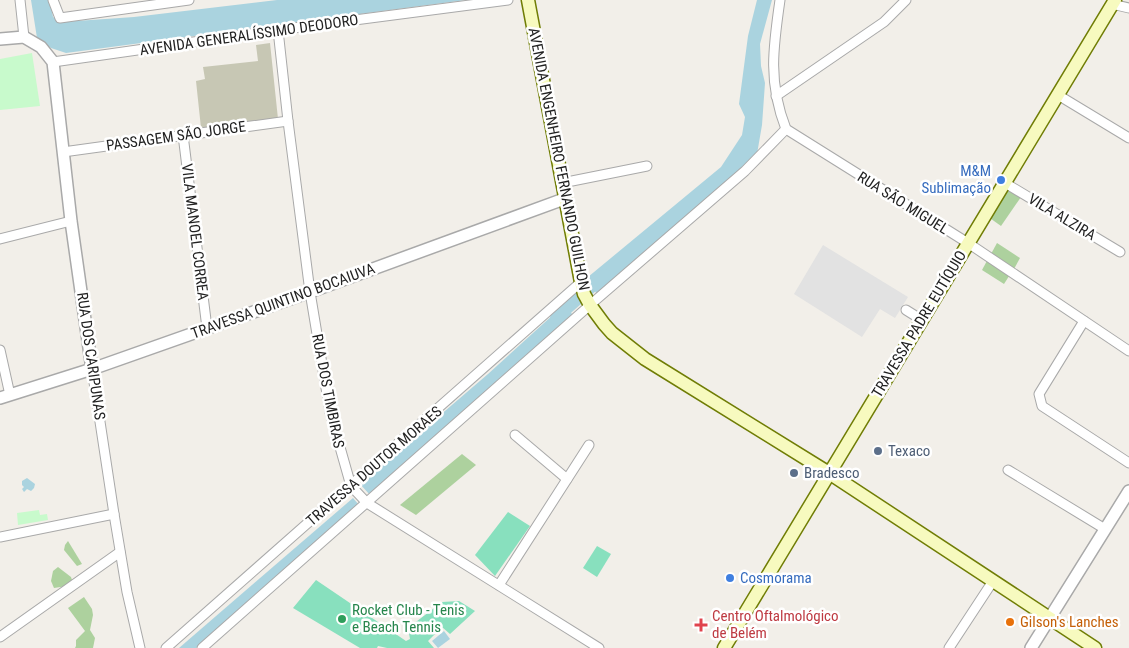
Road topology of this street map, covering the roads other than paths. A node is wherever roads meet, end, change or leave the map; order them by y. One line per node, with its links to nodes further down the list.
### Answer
1 (20, 0): 11 (street)
2 (53, 0): 3 (street)
3 (188, 0)
4 (508, 0): 10 (street, AVENIDA GENERALÍSSIMO DEODORO)
5 (528, 0): 23 (main road, AVENIDA ENGENHEIRO FERNANDO GUILHON)
6 (780, 0): 15 (street)
7 (906, 0): 15 (street)
8 (1114, 2): 9 (street); 14 (main road, TRAVESSA PADRE EUTÍQUIO)
9 (1129, 8)
10 (278, 30): 13 (street, AVENIDA GENERALÍSSIMO DEODORO); 16 (street, RUA DOS TIMBIRAS)
11 (24, 37): 12 (street); 13 (street)
12 (0, 39)
13 (53, 62): 20 (street, RUA DOS CARIPUNAS)
14 (1058, 95): 19 (street); 22 (main road, TRAVESSA PADRE EUTÍQUIO)
15 (776, 96): 17 (street)
16 (288, 121): 18 (street, PASSAGEM SÃO JORGE); 30 (street, RUA DOS TIMBIRAS)
17 (786, 129): 27 (street, RUA SÃO MIGUEL); 31 (street, TRAVESSA DOUTOR MORAES)
18 (182, 135): 20 (street, PASSAGEM SÃO JORGE); 35 (street, VILA MANOEL CORREA)
19 (1129, 138)
20 (63, 152): 25 (street, RUA DOS CARIPUNAS)
21 (647, 166): 23 (street)
22 (1005, 183): 27 (main road, TRAVESSA PADRE EUTÍQUIO); 28 (street, VILA ALZIRA)
23 (562, 184): 24 (main road, AVENIDA ENGENHEIRO FERNANDO GUILHON)
24 (564, 200): 29 (main road, AVENIDA ENGENHEIRO FERNANDO GUILHON); 30 (street, TRAVESSA QUINTINO BOCAIUVA)
25 (71, 221): 26 (street); 38 (street, RUA DOS CARIPUNAS)
26 (0, 239)
27 (968, 243): 33 (main road, TRAVESSA PADRE EUTÍQUIO); 34 (street, RUA SÃO MIGUEL)
28 (1120, 252)
29 (581, 282): 31 (main road, AVENIDA ENGENHEIRO FERNANDO GUILHON); 46 (street, TRAVESSA DOUTOR MORAES)
30 (310, 292): 35 (street, TRAVESSA QUINTINO BOCAIUVA); 46 (street, RUA DOS TIMBIRAS)
31 (590, 305): 44 (main road, AVENIDA ENGENHEIRO FERNANDO GUILHON); 48 (street, TRAVESSA DOUTOR MORAES)
32 (906, 310): 33 (street)
33 (922, 320): 44 (main road, TRAVESSA PADRE EUTÍQUIO)
34 (1084, 322): 37 (street, RUA SÃO MIGUEL); 42 (street)
35 (208, 328): 38 (street, TRAVESSA QUINTINO BOCAIUVA)
36 (0, 350): 39 (street)
37 (1129, 351)
38 (92, 369): 39 (street, TRAVESSA QUINTINO BOCAIUVA); 49 (street, RUA DOS CARIPUNAS)
39 (5, 396)
40 (514, 435): 45 (street)
41 (589, 445): 45 (street)
42 (1129, 463)
43 (1008, 470): 50 (street)
44 (829, 473): 53 (main road, AVENIDA ENGENHEIRO FERNANDO GUILHON); 61 (main road, TRAVESSA PADRE EUTÍQUIO)
45 (567, 479): 54 (street)
46 (351, 486): 48 (street, RUA DOS TIMBIRAS); 58 (street, TRAVESSA DOUTOR MORAES)
47 (1129, 491): 50 (street)
48 (367, 503): 54 (street, RUA DOS TIMBIRAS); 59 (street, TRAVESSA DOUTOR MORAES)
49 (114, 514): 51 (street); 52 (street, RUA DOS CARIPUNAS)
50 (1105, 529): 55 (street)
51 (0, 537)
52 (120, 552): 56 (street); 57 (street, RUA DOS CARIPUNAS)
53 (993, 581): 55 (main road, AVENIDA ENGENHEIRO FERNANDO GUILHON); 62 (street)
54 (498, 585): 60 (street, RUA DOS TIMBIRAS)
55 (1050, 618): 63 (street); 64 (main road, AVENIDA ENGENHEIRO FERNANDO GUILHON)
56 (0, 637)
57 (140, 648)
58 (166, 648)
59 (202, 648)
60 (599, 648)
61 (724, 648)
62 (949, 648)
63 (1031, 648)
64 (1095, 648)

